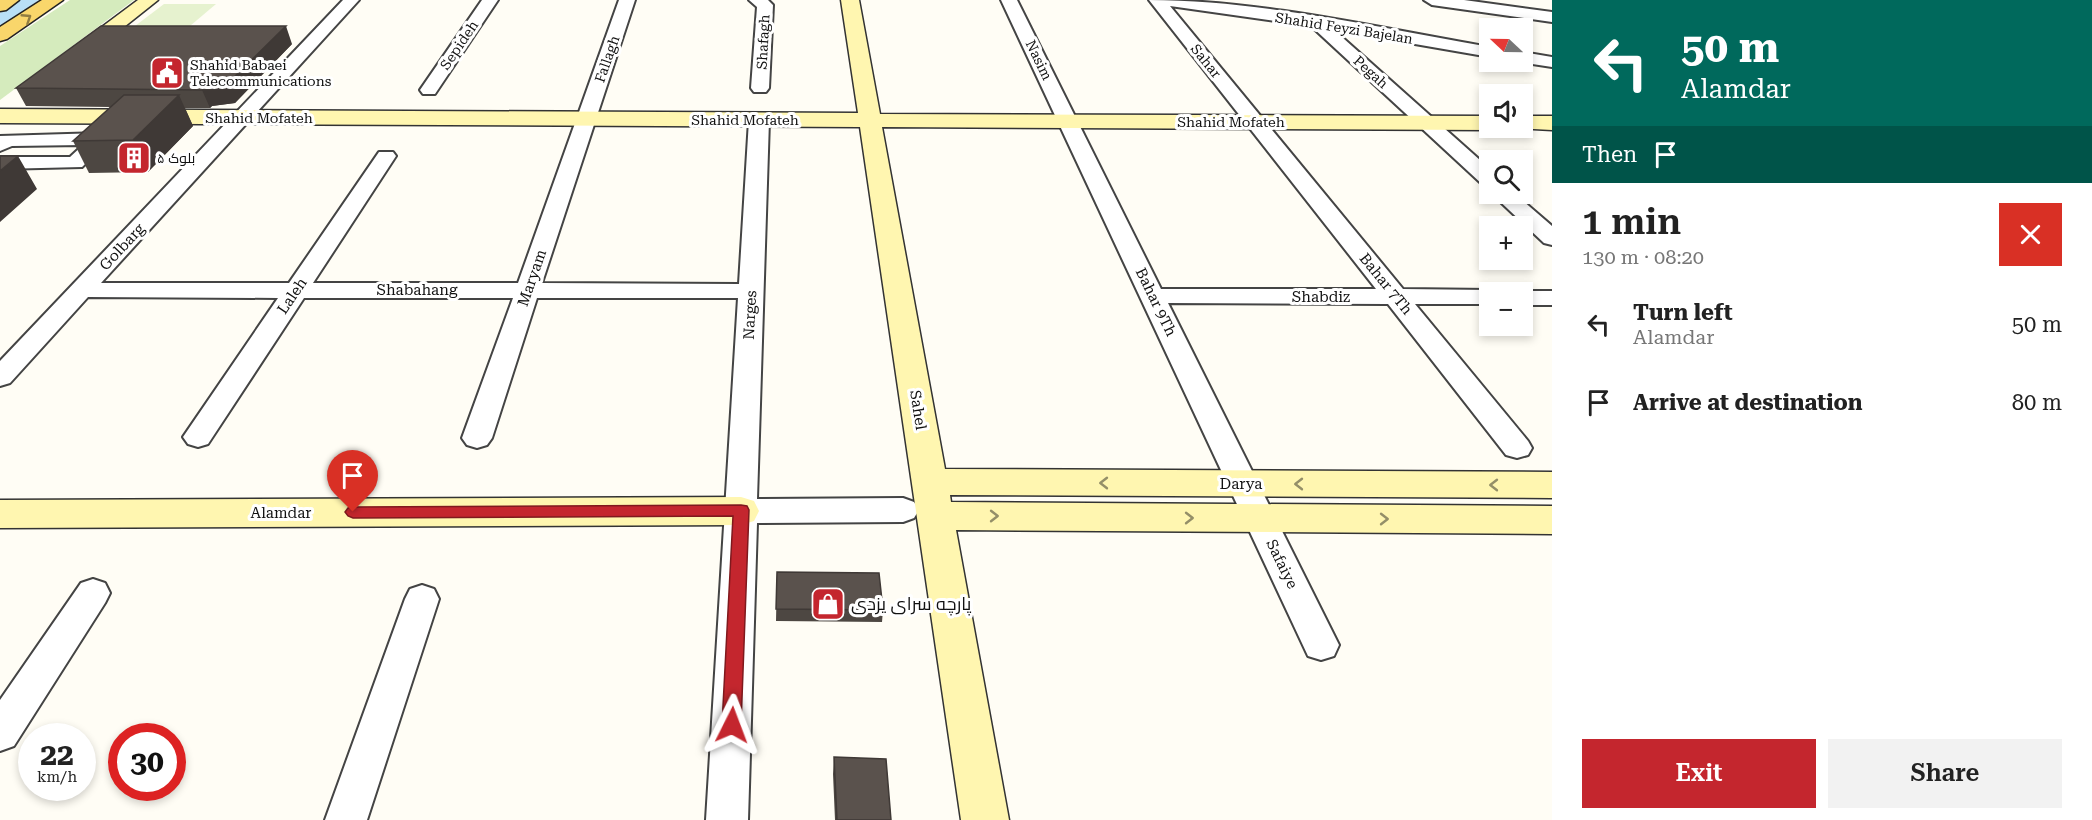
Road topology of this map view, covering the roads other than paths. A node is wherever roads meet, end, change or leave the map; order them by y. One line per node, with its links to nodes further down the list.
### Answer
1 (10, 0): 13 (main road)
2 (54, 0): 16 (main road, one-way to 2)
3 (149, 0): 20 (street)
4 (351, 0): 25 (street, Golbarg)
5 (490, 0): 22 (street, Sepideh)
6 (627, 0): 26 (street, Fallagh)
7 (757, 0): 21 (street, Shafagh)
8 (850, 0): 28 (street, Sahel)
9 (1009, 0): 29 (street, Nasim)
10 (1157, 0): 30 (street, Sahar)
11 (1162, 0): 15 (street, Shahid Feyzi Bajelan)
12 (1432, 0): 14 (street)
13 (0, 6)
14 (1552, 17)
15 (1316, 22): 17 (street, Shahid Feyzi Bajelan); 31 (street, Pegah)
16 (0, 35)
17 (1479, 50)
18 (1533, 59): 19 (street)
19 (1552, 62)
20 (65, 63)
21 (760, 88)
22 (429, 90)
23 (19, 98): 24 (street)
24 (0, 114): 25 (street, Shahid Mofateh)
25 (243, 117): 26 (street, Shahid Mofateh); 41 (street, Golbarg)
26 (586, 119): 27 (street, Shahid Mofateh); 43 (street, Maryam)
27 (759, 120): 28 (street, Shahid Mofateh); 44 (street, Narges)
28 (870, 120): 29 (street, Shahid Mofateh); 56 (street, Sahel)
29 (1069, 121): 30 (street, Shahid Mofateh); 45 (street, Bahar 9Th)
30 (1255, 122): 31 (street, Shahid Mofateh); 46 (street, Bahar 7Th)
31 (1426, 122): 32 (street, Shahid Mofateh); 38 (street, Pegah)
32 (1479, 123)
33 (1533, 123): 34 (street)
34 (1552, 123)
35 (0, 145): 37 (street)
36 (386, 156): 42 (street, Laleh)
37 (0, 163)
38 (1479, 171)
39 (1514, 204): 40 (street)
40 (1552, 238)
41 (82, 290): 42 (street, Shabahang); 50 (street, Golbarg)
42 (296, 290): 43 (street, Shabahang); 51 (street, Laleh)
43 (528, 291): 44 (street, Shabahang); 52 (street, Maryam)
44 (751, 291): 57 (street, Narges)
45 (1153, 296): 46 (street, Shabdiz); 54 (street, Bahar 9Th)
46 (1396, 297): 47 (street, Shabdiz); 53 (street, Bahar 7Th)
47 (1479, 297)
48 (1533, 298): 49 (street)
49 (1552, 298)
50 (0, 377)
51 (198, 437)
52 (477, 438)
53 (1517, 448)
54 (1243, 484): 55 (street, Darya, one-way to 54); 56 (street, Darya, one-way to 56); 59 (street, Safaiye)
55 (1551, 496): 59 (street, Darya, one-way to 55)
56 (922, 503): 57 (street); 59 (street, Darya, one-way to 59); 66 (street, Sahel)
57 (741, 510): 58 (street, Alamdar); 65 (street, Narges)
58 (0, 514)
59 (1260, 518): 62 (street, Safaiye)
60 (93, 593): 63 (street)
61 (422, 598): 64 (street)
62 (1321, 645)
63 (0, 733)
64 (346, 820)
65 (727, 820)
66 (986, 820)

